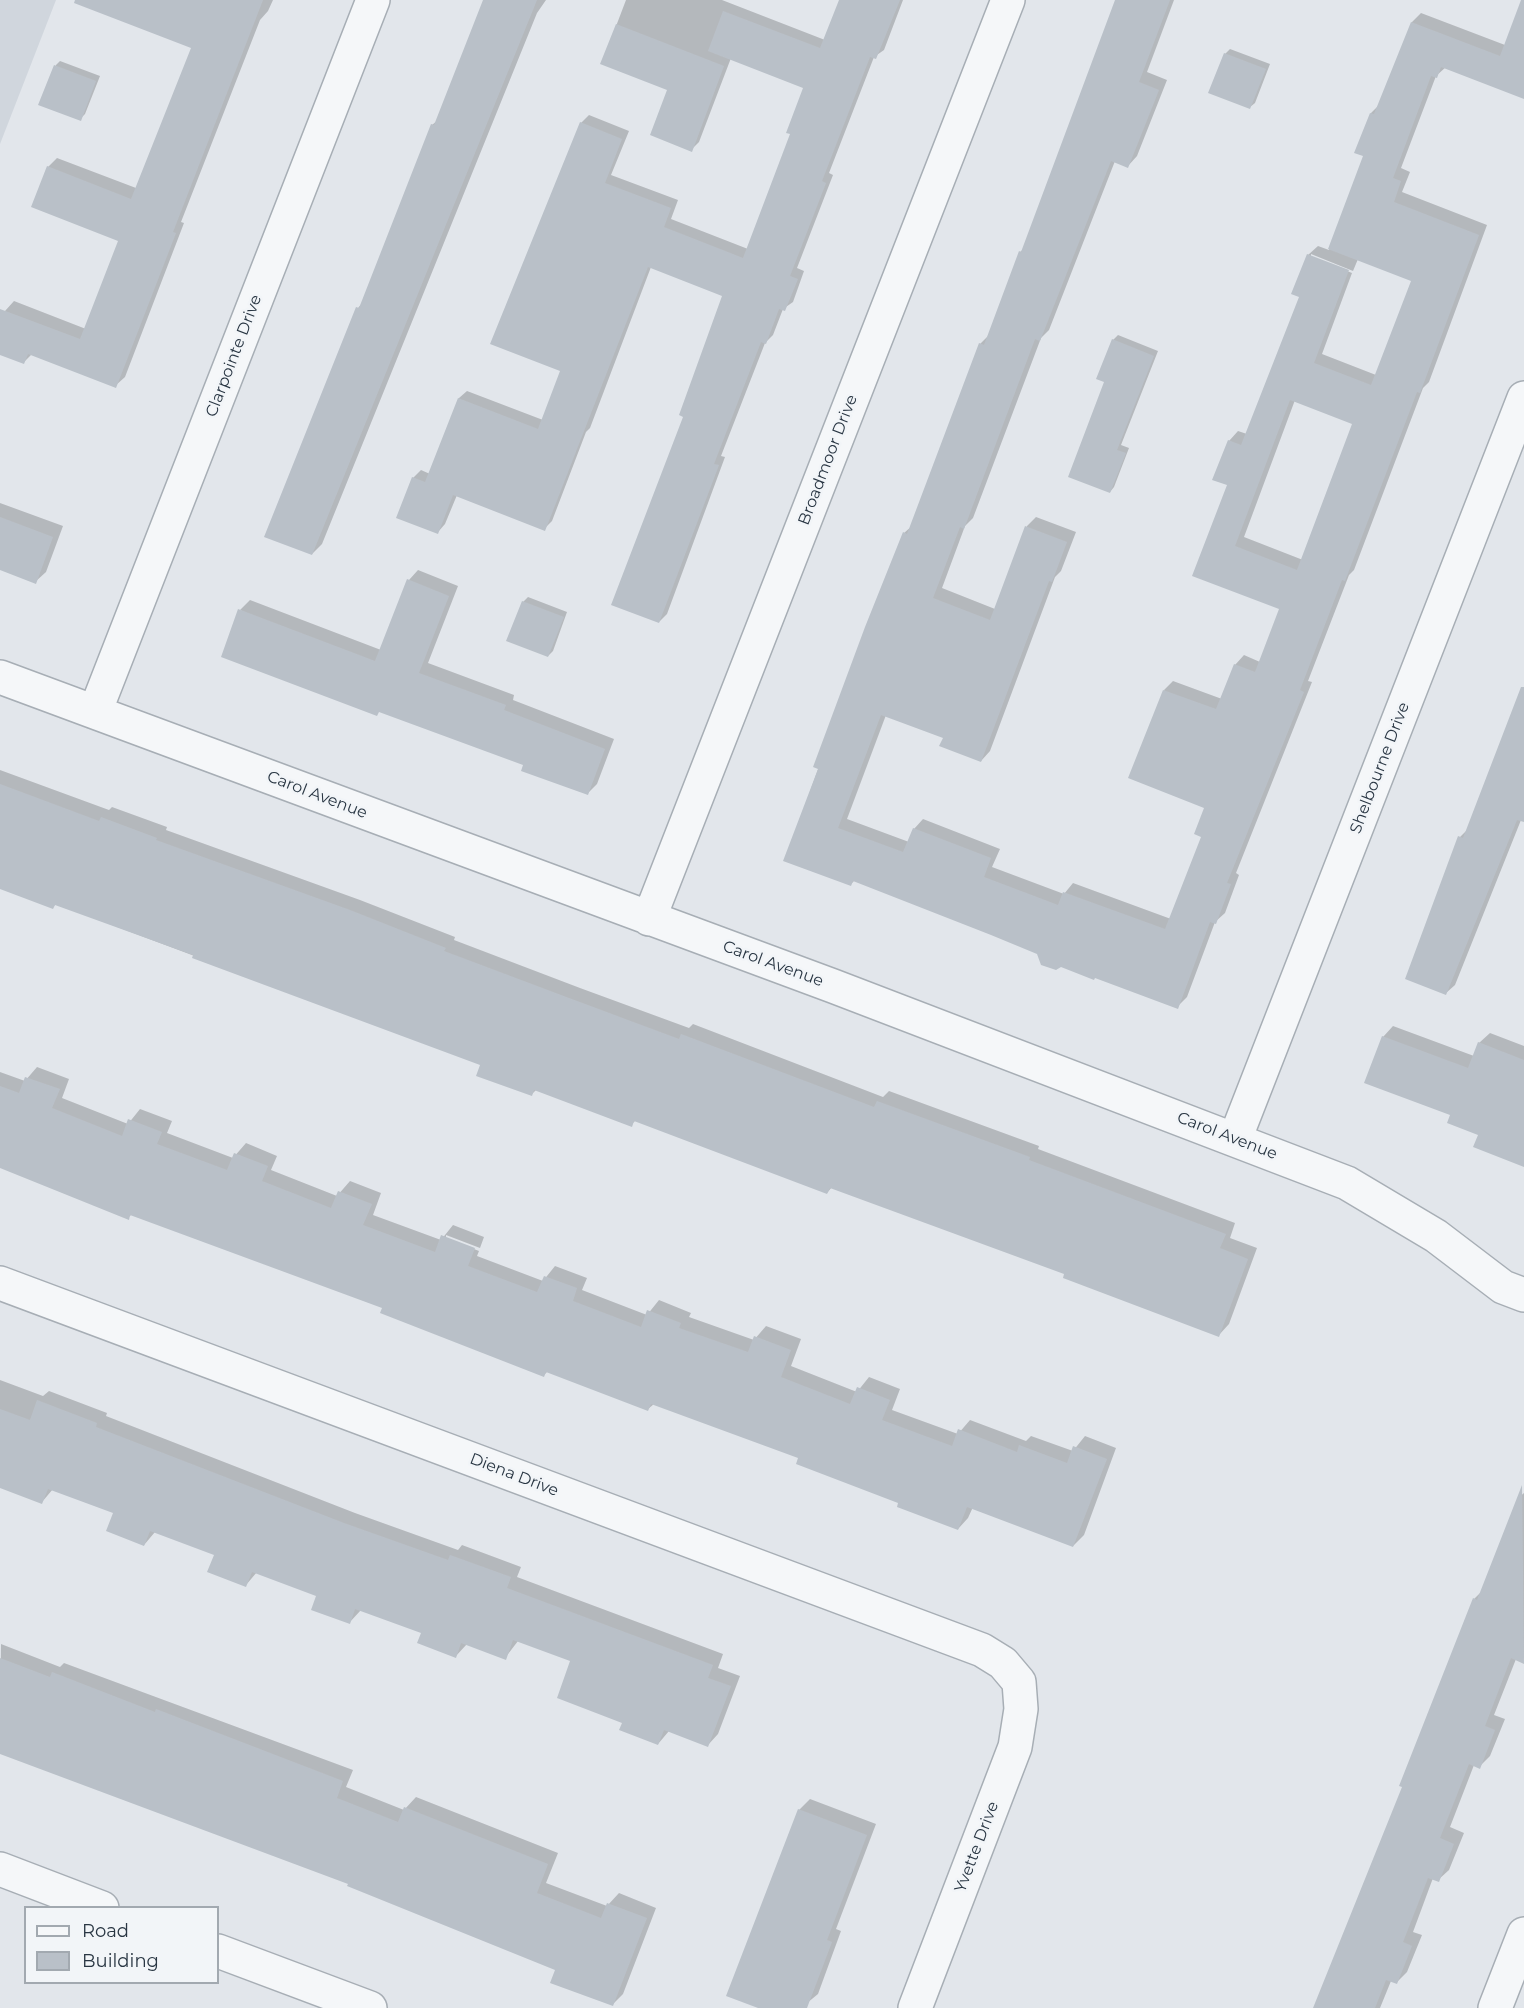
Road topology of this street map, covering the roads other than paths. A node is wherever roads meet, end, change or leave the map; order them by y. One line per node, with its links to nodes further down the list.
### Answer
1 (373, 0): 5 (street, Clarpointe Drive)
2 (1008, 0): 6 (street, Broadmoor Drive)
3 (1524, 398): 7 (street, Shelbourne Drive)
4 (0, 677): 5 (street, Carol Avenue)
5 (95, 712): 6 (street, Carol Avenue)
6 (649, 919): 7 (street, Carol Avenue)
7 (1235, 1139): 9 (street, Carol Avenue)
8 (0, 1283): 10 (street, Diena Drive)
9 (1524, 1295)
10 (1019, 1682): 16 (street, Yvette Drive)
11 (0, 1869): 12 (street)
12 (97, 1906)
13 (1524, 1934): 17 (street)
14 (219, 1951): 15 (street)
15 (370, 2008)
16 (915, 2008)
17 (1496, 2008)

